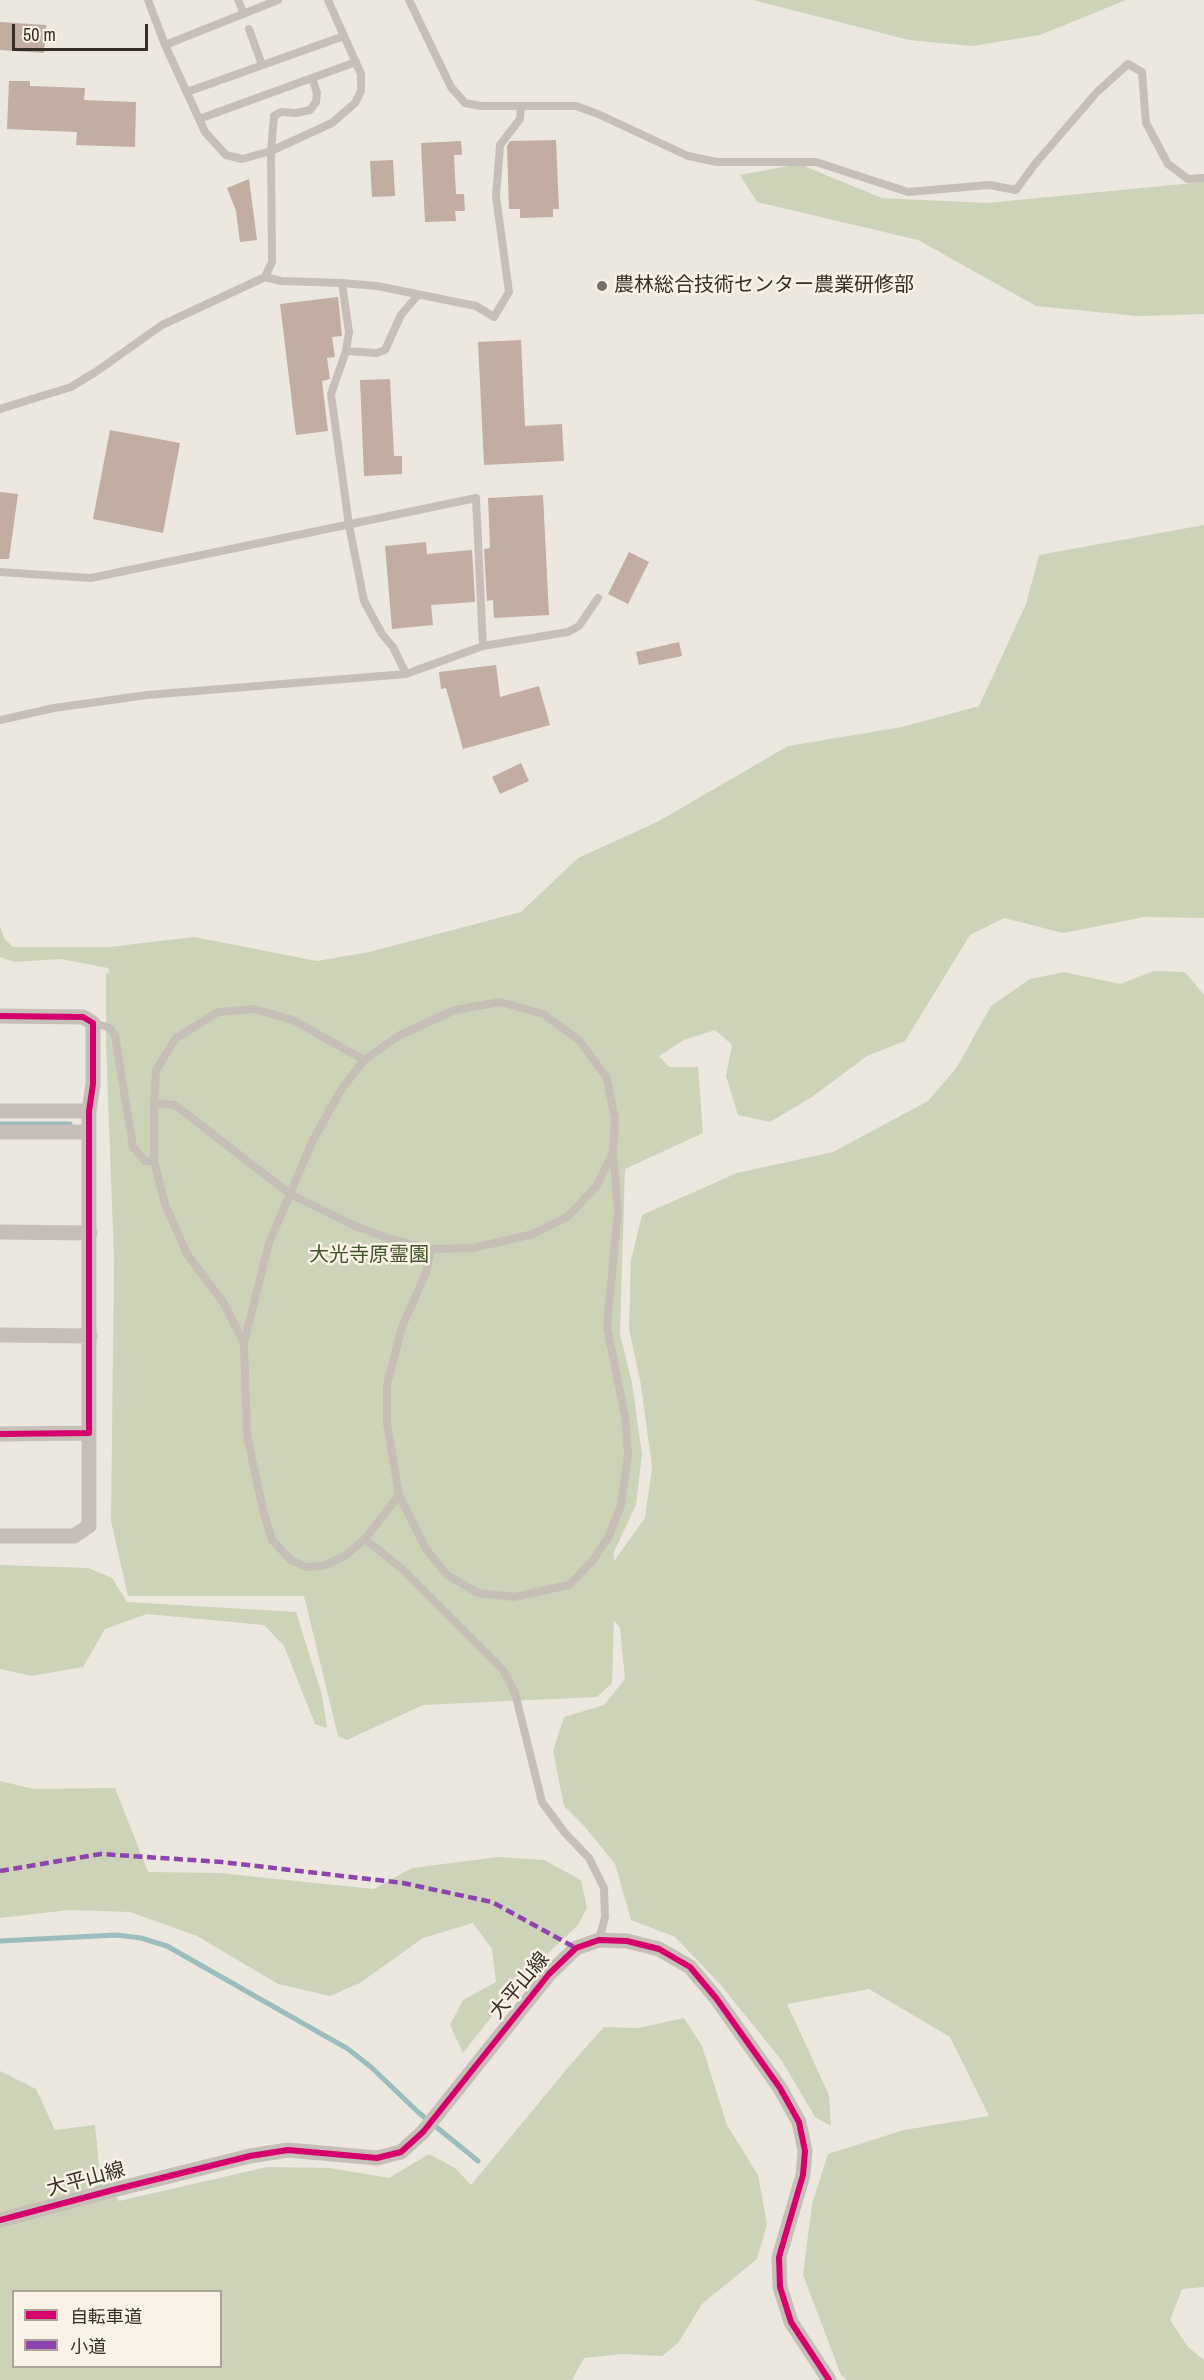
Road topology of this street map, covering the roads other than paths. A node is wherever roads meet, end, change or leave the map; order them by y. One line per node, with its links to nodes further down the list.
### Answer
1 (148, 0): 9 (lane)
2 (238, 0): 6 (lane)
3 (278, 0): 6 (lane)
4 (328, 0): 8 (lane)
5 (409, 0): 14 (lane)
6 (244, 14): 9 (lane)
7 (249, 29): 11 (lane)
8 (344, 36): 10 (lane); 11 (lane)
9 (165, 45): 13 (lane)
10 (356, 62): 12 (lane); 16 (lane)
11 (262, 66): 13 (lane)
12 (312, 78): 15 (lane); 16 (lane)
13 (187, 92): 15 (lane)
14 (521, 107): 17 (lane); 20 (lane)
15 (199, 118): 16 (lane)
16 (271, 151): 18 (lane)
17 (1204, 178)
18 (265, 277): 19 (lane); 22 (lane)
19 (342, 284): 20 (lane); 21 (lane)
20 (418, 295): 21 (lane)
21 (345, 351): 23 (lane)
22 (0, 409)
23 (349, 525): 24 (lane); 26 (lane); 27 (lane)
24 (0, 572)
25 (597, 598): 26 (lane)
26 (483, 646): 27 (lane)
27 (406, 674): 28 (lane)
28 (0, 720)
29 (0, 1016): 30 (street)
30 (93, 1023): 34 (street); 38 (lane)
31 (364, 1060): 32 (lane); 37 (lane); 39 (lane)
32 (154, 1103): 38 (lane); 39 (lane)
33 (0, 1111): 34 (street)
34 (89, 1111): 36 (street)
35 (0, 1132): 36 (street)
36 (89, 1132): 41 (street)
37 (613, 1152): 42 (lane); 48 (lane)
38 (154, 1161): 45 (lane)
39 (290, 1194): 42 (lane); 45 (lane)
40 (0, 1232): 41 (street)
41 (90, 1233): 44 (street)
42 (431, 1248): 48 (lane)
43 (0, 1335): 44 (street)
44 (90, 1336): 46 (street)
45 (244, 1343): 50 (lane)
46 (89, 1433): 47 (street); 49 (street)
47 (0, 1434)
48 (399, 1495): 50 (lane)
49 (0, 1536)
50 (364, 1539): 51 (lane)
51 (599, 1940): 52 (street, 大平山線); 53 (street, 大平山線)
52 (0, 2220)
53 (828, 2380)

